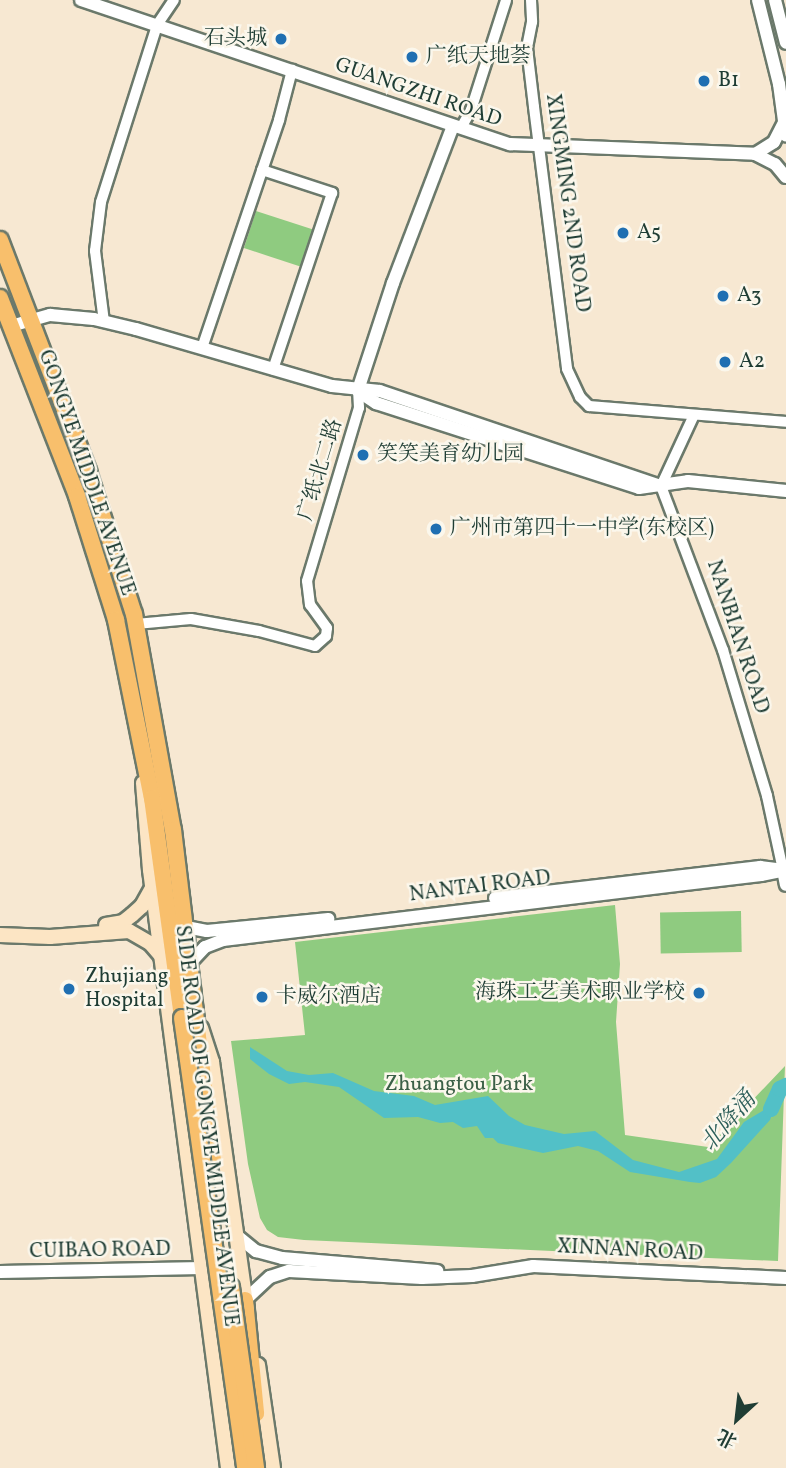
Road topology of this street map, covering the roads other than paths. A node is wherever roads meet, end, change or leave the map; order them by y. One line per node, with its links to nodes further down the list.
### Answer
1 (81, 0): 7 (street, GUANGZHI ROAD)
2 (174, 0): 7 (street)
3 (506, 0): 12 (street)
4 (531, 0): 14 (street, XINGMING 2ND ROAD)
5 (758, 0): 8 (street)
6 (775, 0): 9 (street)
7 (157, 24): 10 (street, GUANGZHI ROAD); 21 (street)
8 (767, 36): 9 (street); 11 (street)
9 (784, 37)
10 (292, 70): 12 (street, GUANGZHI ROAD); 16 (street)
11 (785, 120): 13 (street); 15 (street)
12 (457, 127): 14 (street, GUANGZHI ROAD); 25 (street, 广纸北二路)
13 (786, 136)
14 (539, 146): 15 (street, GUANGZHI ROAD); 26 (street, XINGMING 2ND ROAD)
15 (755, 154): 17 (street)
16 (262, 170): 23 (street); 24 (street)
17 (786, 177)
18 (0, 240): 20 (main road)
19 (0, 298): 22 (main road, GONGYE MIDDLE AVENUE)
20 (30, 318): 21 (street); 22 (street); 30 (main road)
21 (104, 322): 23 (street)
22 (11, 326): 31 (main road, GONGYE MIDDLE AVENUE)
23 (202, 348): 24 (street)
24 (273, 369): 25 (street)
25 (358, 390): 28 (street); 30 (street, 广纸北二路)
26 (694, 415): 27 (street); 28 (street)
27 (786, 422)
28 (661, 486): 29 (street); 32 (street, NANBIAN ROAD)
29 (786, 491)
30 (136, 624): 35 (main road)
31 (142, 746): 34 (main road, SIDE ROAD OF GONGYE MIDDLE AVENUE); 40 (main road, GONGYE MIDDLE AVENUE)
32 (785, 867): 33 (street, NANBIAN ROAD); 35 (street, NANTAI ROAD); 39 (street, NANTAI ROAD)
33 (786, 885)
34 (153, 886): 36 (main road); 38 (main road, SIDE ROAD OF GONGYE MIDDLE AVENUE)
35 (186, 927): 39 (main road)
36 (0, 929)
37 (0, 935): 38 (main road)
38 (163, 958): 42 (main road, SIDE ROAD OF GONGYE MIDDLE AVENUE)
39 (190, 963): 40 (main road)
40 (189, 1014): 41 (main road, SIDE ROAD OF GONGYE MIDDLE AVENUE); 50 (main road, bridge); 51 (main road, bridge)
41 (236, 1235): 44 (street, XINNAN ROAD); 46 (main road, SIDE ROAD OF GONGYE MIDDLE AVENUE)
42 (202, 1268): 43 (street, CUIBAO ROAD); 47 (main road, SIDE ROAD OF GONGYE MIDDLE AVENUE)
43 (0, 1272)
44 (472, 1276): 45 (street, XINNAN ROAD); 46 (street, XINNAN ROAD)
45 (786, 1278)
46 (245, 1300): 48 (main road)
47 (212, 1337): 48 (street); 49 (main road, SIDE ROAD OF GONGYE MIDDLE AVENUE)
48 (251, 1340): 52 (main road, bridge); 53 (main road, SIDE ROAD OF GONGYE MIDDLE AVENUE)
49 (228, 1468)
50 (245, 1468)
51 (256, 1468)
52 (261, 1468)
53 (273, 1468)

